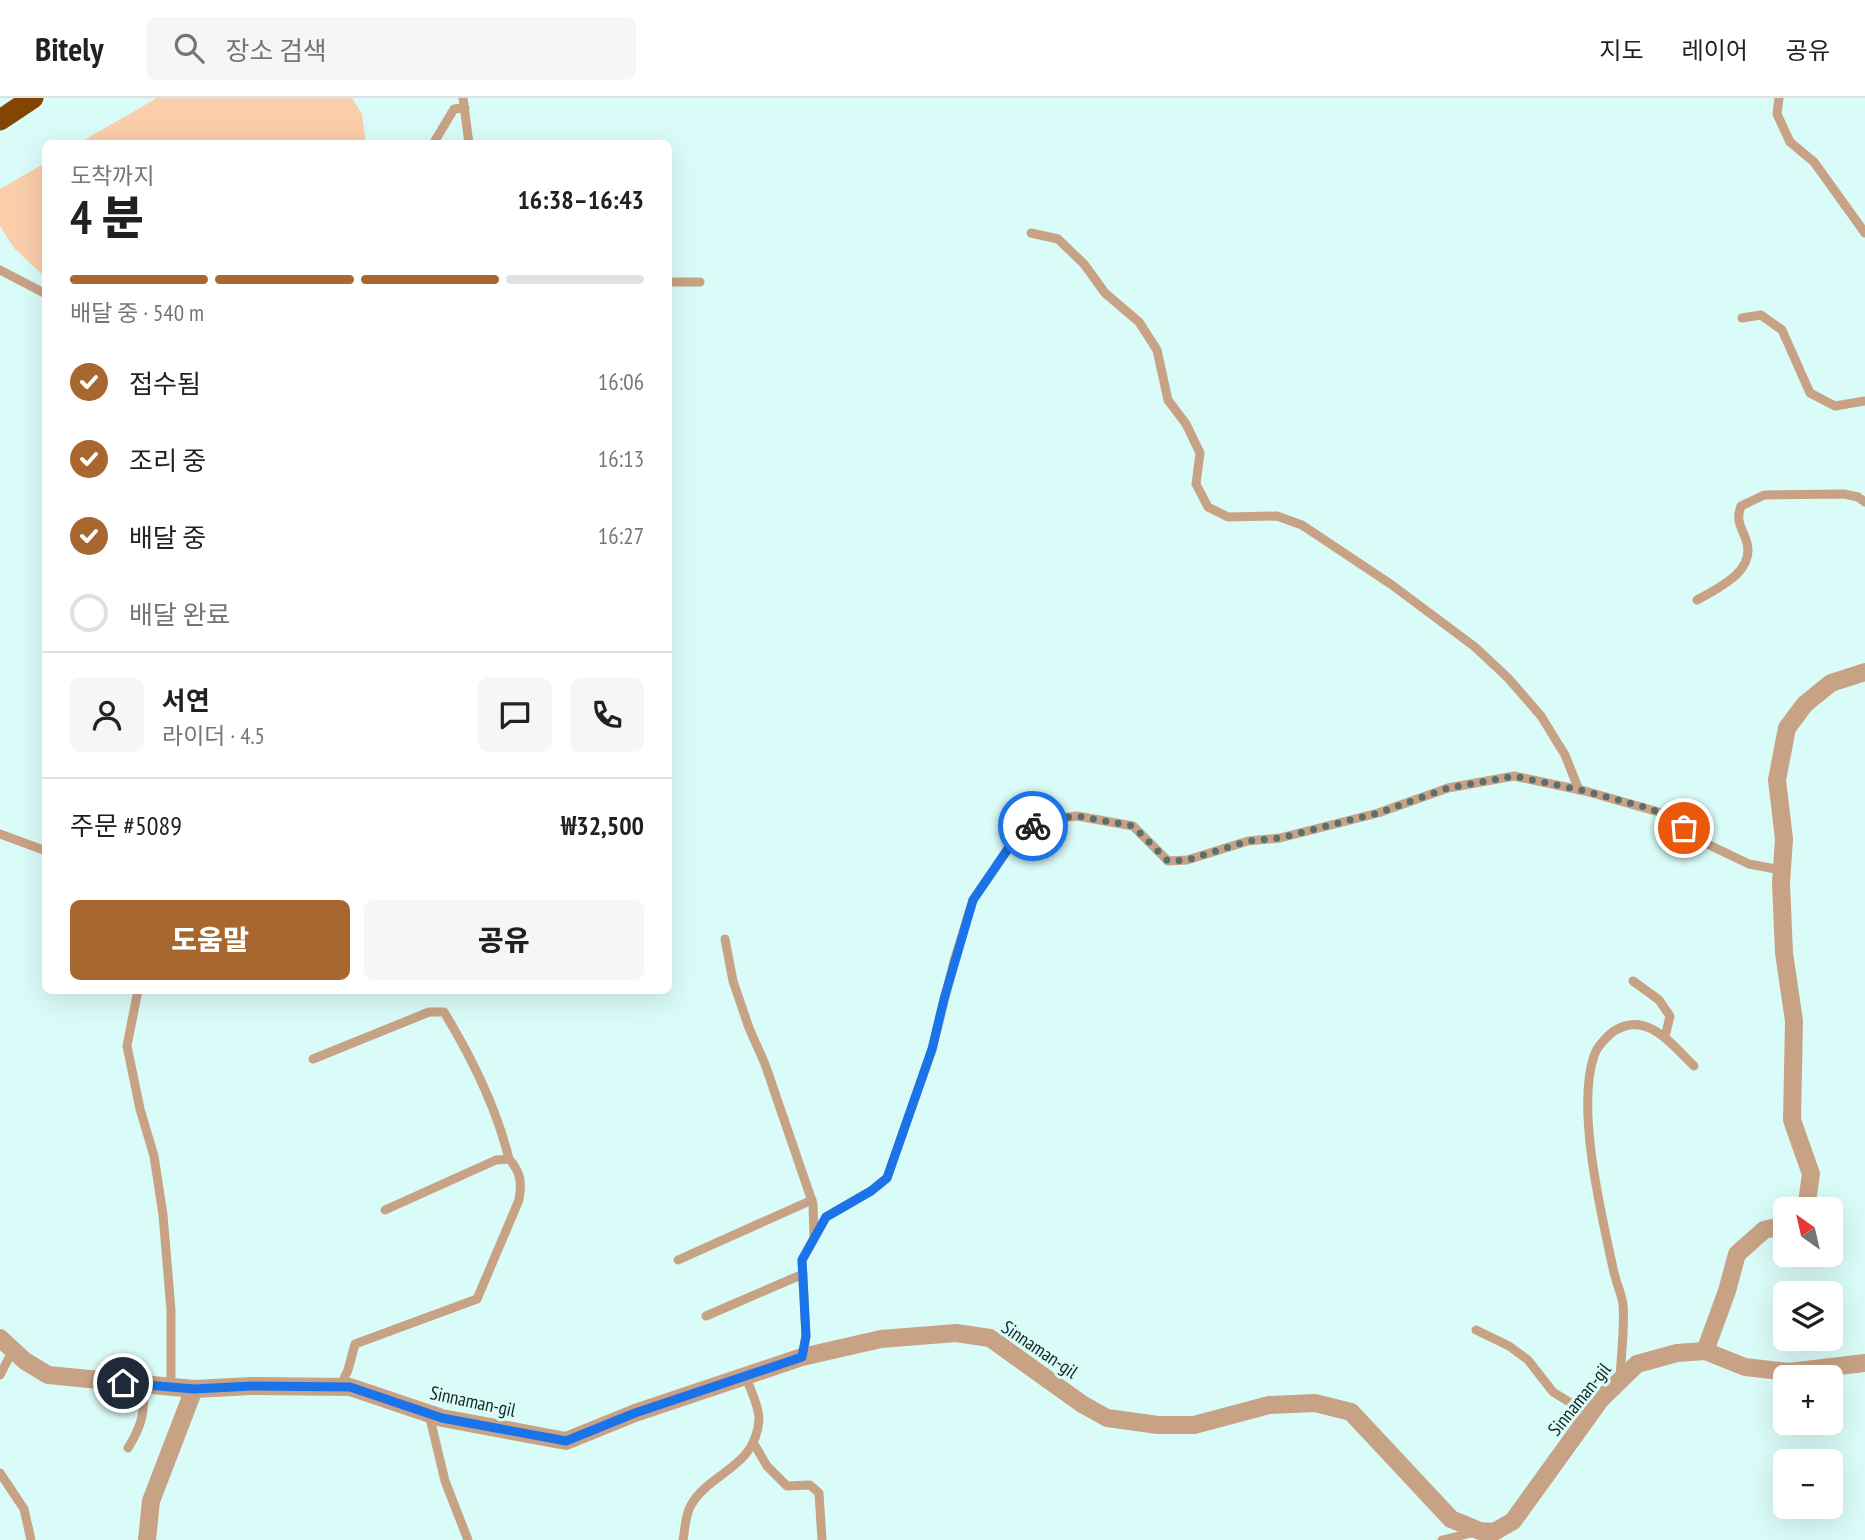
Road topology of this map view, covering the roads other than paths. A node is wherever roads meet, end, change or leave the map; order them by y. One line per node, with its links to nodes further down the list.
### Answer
1 (33, 98): 4 (highway)
2 (1779, 98): 8 (lane)
3 (464, 103): 5 (lane); 6 (lane)
4 (0, 120)
5 (435, 140)
6 (469, 140)
7 (1031, 233): 18 (lane)
8 (1865, 233)
9 (0, 270): 12 (lane)
10 (672, 282): 11 (lane)
11 (700, 282)
12 (42, 292)
13 (1742, 318): 14 (lane)
14 (1865, 401)
15 (1865, 502): 16 (lane)
16 (1697, 600)
17 (1865, 672): 21 (street)
18 (1579, 790): 21 (lane); 33 (lane)
19 (0, 834): 20 (lane)
20 (42, 850)
21 (1782, 870): 29 (street)
22 (725, 939): 30 (lane)
23 (1633, 981): 25 (lane)
24 (137, 994): 46 (lane)
25 (1665, 1037): 27 (lane); 44 (lane)
26 (313, 1059): 28 (lane)
27 (1694, 1066)
28 (509, 1159): 31 (lane); 47 (lane)
29 (1809, 1197)
30 (812, 1200): 33 (lane); 34 (lane)
31 (385, 1210)
32 (1773, 1228): 39 (street)
33 (814, 1237): 35 (lane)
34 (678, 1260)
35 (803, 1274): 36 (lane); 40 (lane)
36 (705, 1316)
37 (1476, 1330): 49 (lane)
38 (6, 1344): 42 (lane); 45 (street, Sinnaman-gil)
39 (1705, 1351): 41 (street, Sinnaman-gil); 44 (street, Sinnaman-gil)
40 (802, 1357): 43 (street, Sinnaman-gil); 54 (street, Sinnaman-gil)
41 (1865, 1363)
42 (0, 1375)
43 (746, 1377): 50 (street, Sinnaman-gil); 51 (lane)
44 (1620, 1381): 49 (street, Sinnaman-gil)
45 (143, 1384): 46 (street, Sinnaman-gil); 52 (lane)
46 (171, 1387): 48 (street, Sinnaman-gil)
47 (340, 1387): 48 (street, Sinnaman-gil); 50 (street, Sinnaman-gil)
48 (194, 1389): 56 (street)
49 (1593, 1411): 54 (street, Sinnaman-gil)
50 (429, 1414): 57 (lane)
51 (754, 1444): 58 (lane); 59 (lane)
52 (128, 1448)
53 (0, 1473): 55 (lane)
54 (1480, 1531): 60 (lane)
55 (32, 1540)
56 (147, 1540)
57 (468, 1540)
58 (683, 1540)
59 (822, 1540)
60 (1443, 1540)

